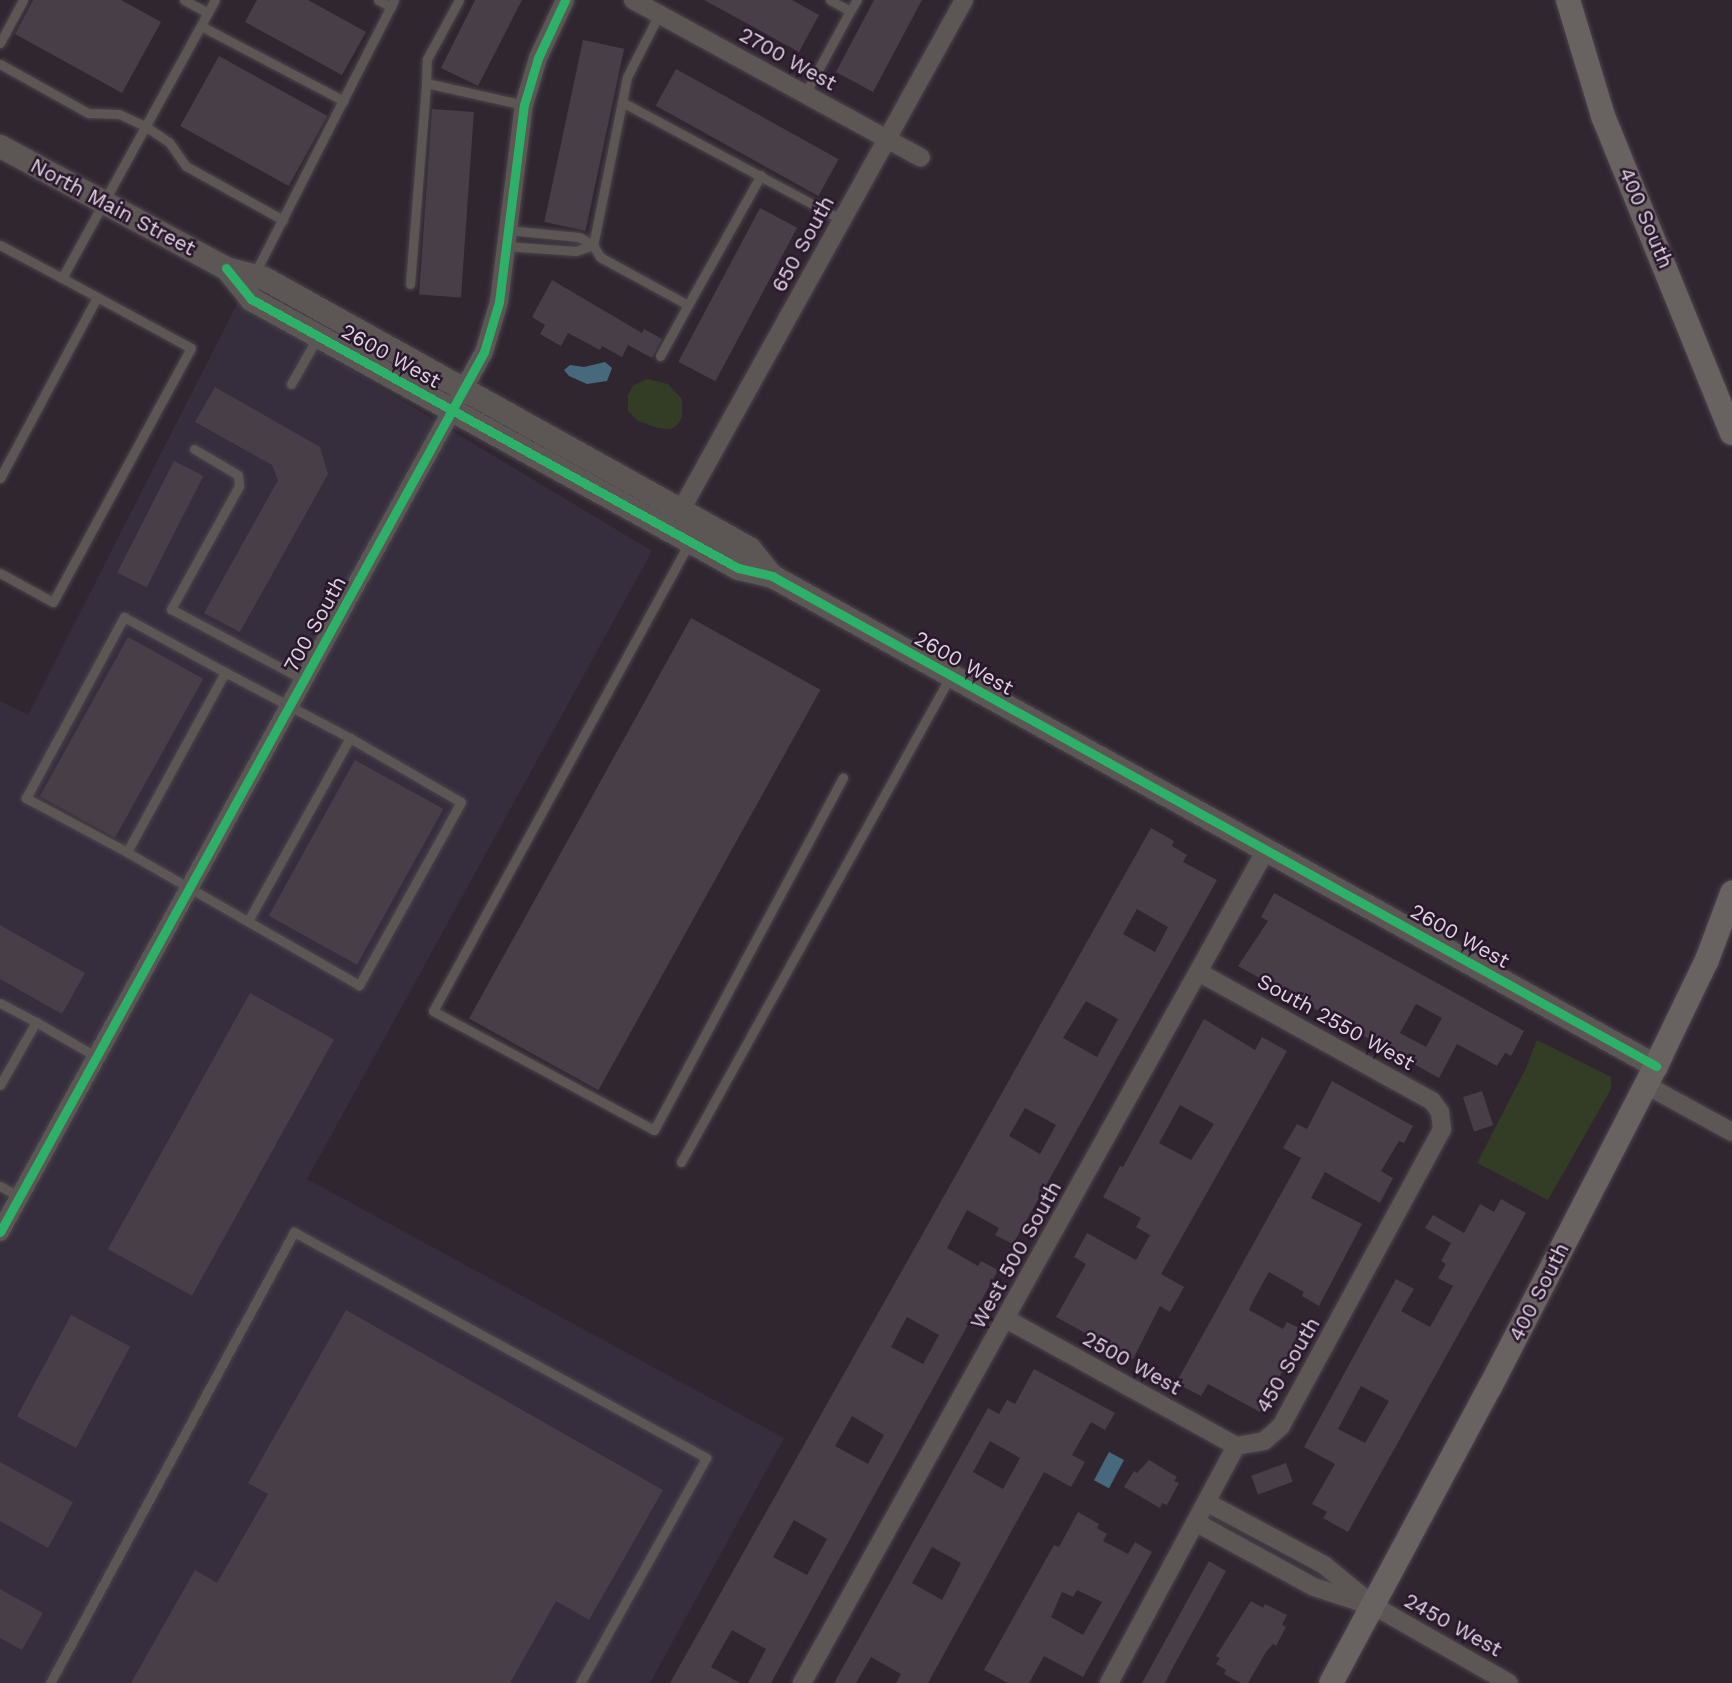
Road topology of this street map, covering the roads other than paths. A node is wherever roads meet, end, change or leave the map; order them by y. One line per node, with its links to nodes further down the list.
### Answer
1 (23, 0): 17 (lane)
2 (184, 0): 14 (lane)
3 (215, 0): 14 (lane)
4 (378, 0): 12 (lane)
5 (458, 0): 19 (lane)
6 (565, 0): 23 (street, 700 South)
7 (633, 0): 15 (street, 2700 West)
8 (830, 0): 13 (lane)
9 (857, 0): 13 (lane)
10 (964, 0): 25 (street, 650 South)
11 (1568, 0): 47 (main road, 400 South)
12 (393, 3): 21 (lane)
13 (850, 11): 20 (lane)
14 (208, 13): 16 (lane)
15 (659, 14): 20 (street, 2700 West); 22 (lane)
16 (201, 26): 21 (lane); 24 (lane)
17 (0, 43)
18 (0, 65): 24 (lane)
19 (426, 83): 23 (lane); 38 (lane)
20 (804, 94): 25 (street, 2700 West)
21 (344, 101): 30 (lane)
22 (622, 102): 28 (lane); 34 (lane)
23 (524, 105): 32 (street, 700 South)
24 (145, 126): 29 (lane); 30 (lane)
25 (886, 139): 27 (street, 2700 West); 31 (street, 650 South)
26 (0, 146): 29 (street, North Main Street)
27 (921, 158)
28 (761, 175): 31 (lane); 41 (lane)
29 (102, 202): 35 (street, North Main Street); 37 (lane)
30 (283, 220): 36 (lane)
31 (842, 220): 50 (street, 650 South)
32 (506, 238): 34 (lane); 34 (lane); 45 (street, 700 South)
33 (0, 245): 37 (lane)
34 (593, 245): 41 (lane)
35 (226, 268): 36 (street, North Main Street); 40 (street, North Main Street)
36 (259, 276): 45 (street, 2600 West)
37 (62, 278): 39 (lane)
38 (410, 284)
39 (97, 297): 49 (lane); 52 (lane)
40 (251, 299): 42 (street, 2600 West)
41 (688, 305): 43 (lane)
42 (318, 336): 44 (lane); 46 (street, 2600 West)
43 (660, 356)
44 (291, 384)
45 (464, 389): 46 (street, 700 South); 50 (street, 2600 West)
46 (453, 411): 51 (street, 2600 West); 56 (street, 700 South)
47 (1732, 433)
48 (194, 449): 56 (lane)
49 (0, 478)
50 (681, 510): 53 (street, 2600 West)
51 (689, 542): 53 (street, 2600 West); 59 (lane)
52 (0, 573)
53 (772, 576): 55 (street, 2600 West)
54 (225, 672): 57 (lane); 61 (lane); 61 (lane)
55 (951, 676): 60 (street, 2600 West); 73 (lane)
56 (304, 680): 57 (street, 700 South)
57 (289, 707): 58 (lane); 62 (street, 700 South)
58 (350, 738): 64 (lane); 64 (lane)
59 (843, 778)
60 (1267, 848): 65 (street, West 500 South); 69 (street, 2600 West)
61 (127, 852): 62 (lane)
62 (190, 887): 64 (lane); 68 (street, 700 South)
63 (1732, 893): 69 (main road, 400 South)
64 (248, 921)
65 (1200, 973): 71 (street, South 2550 West); 77 (street, West 500 South)
66 (0, 1003): 67 (lane)
67 (36, 1022): 68 (lane); 70 (lane)
68 (97, 1056): 75 (street, 700 South)
69 (1651, 1075): 72 (street, 2600 West); 83 (main road, 400 South)
70 (0, 1085)
71 (1442, 1118): 78 (street, 450 South)
72 (1732, 1132)
73 (681, 1162)
74 (0, 1185): 75 (lane)
75 (20, 1197): 76 (street, 700 South)
76 (0, 1232)
77 (1006, 1319): 78 (street, 2500 West); 86 (street, West 500 South)
78 (1236, 1446): 79 (street)
79 (1208, 1503): 80 (street); 81 (street)
80 (1197, 1523): 82 (street); 87 (street)
81 (1279, 1541): 82 (lane); 83 (street)
82 (1268, 1561): 83 (street)
83 (1374, 1606): 88 (main road, 400 South); 89 (street, 2450 West)
84 (50, 1683): 85 (lane)
85 (580, 1683)
86 (802, 1683)
87 (1109, 1683)
88 (1331, 1683)
89 (1509, 1683)

